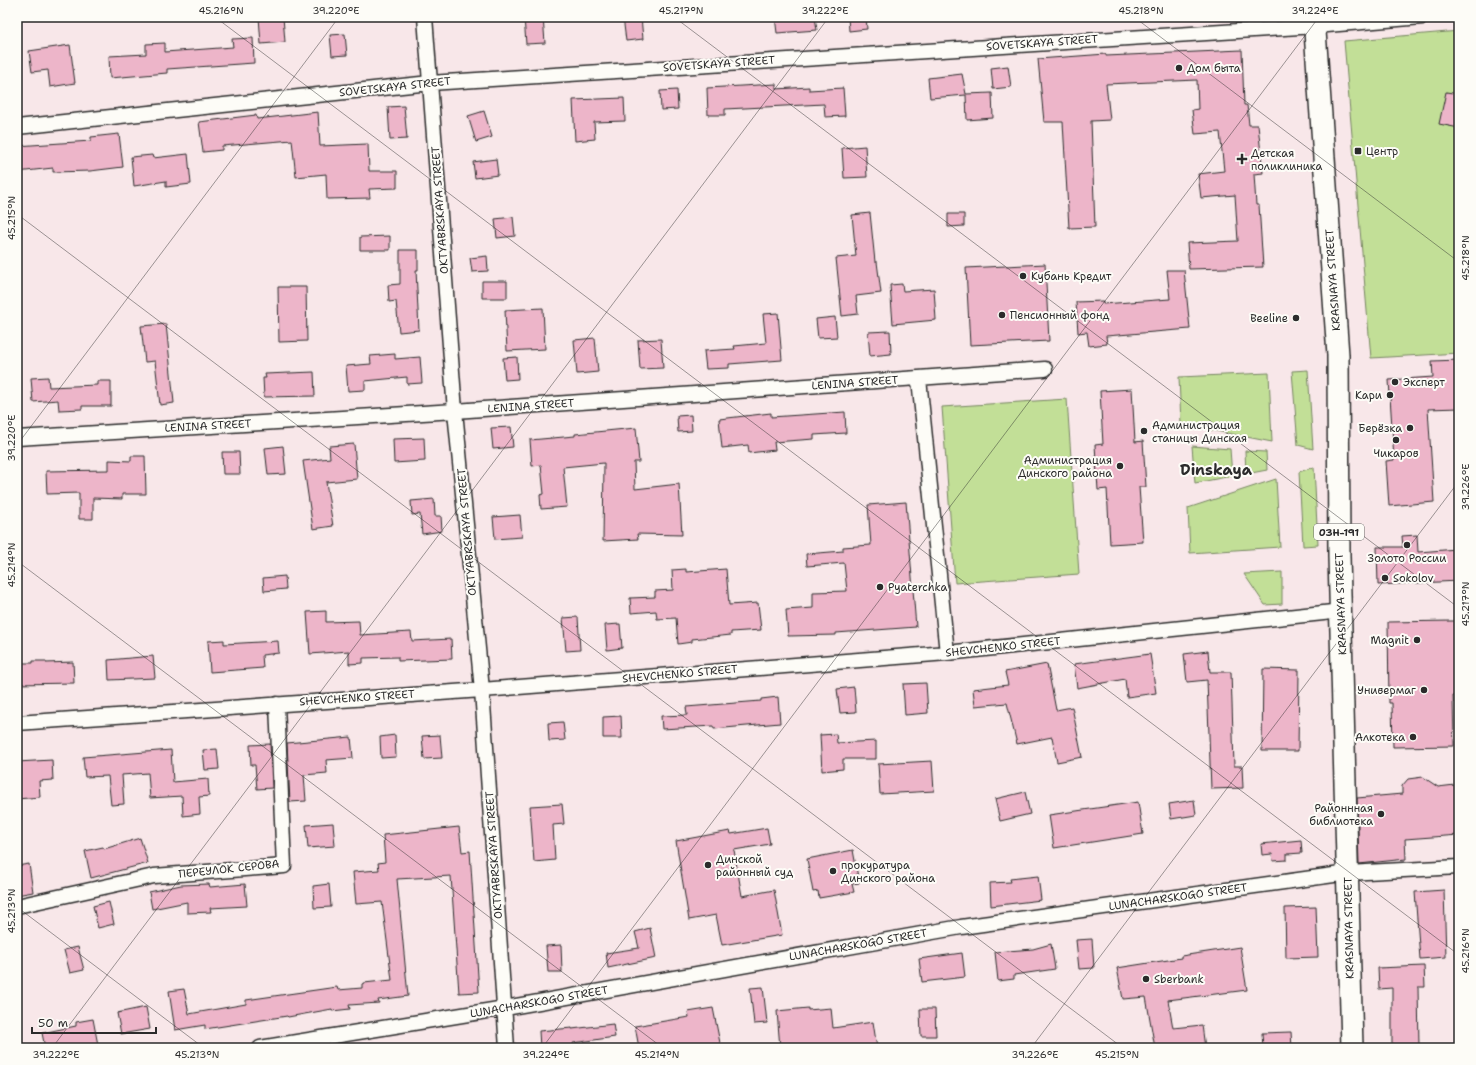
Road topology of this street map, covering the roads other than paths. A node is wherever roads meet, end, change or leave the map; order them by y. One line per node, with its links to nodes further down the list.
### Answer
1 (425, 17): 4 (street, OKTYABRSKAYA STREET)
2 (1422, 17): 3 (street, SOVETSKAYA STREET)
3 (1315, 22): 4 (street, SOVETSKAYA STREET); 10 (main road, KRASNAYA STREET / 03Н-191)
4 (430, 82): 5 (street, SOVETSKAYA STREET); 8 (street, OKTYABRSKAYA STREET)
5 (17, 127)
6 (1045, 369): 7 (street, LENINA STREET)
7 (919, 379): 8 (street, LENINA STREET); 11 (street)
8 (455, 411): 9 (street, LENINA STREET); 12 (street, OKTYABRSKAYA STREET)
9 (17, 438)
10 (1342, 611): 11 (street, SHEVCHENKO STREET); 16 (main road, KRASNAYA STREET / 03Н-191)
11 (947, 653): 12 (street, SHEVCHENKO STREET)
12 (482, 690): 13 (street, SHEVCHENKO STREET); 18 (street, OKTYABRSKAYA STREET)
13 (277, 704): 14 (street, SHEVCHENKO STREET); 17 (street, ПЕРЕУЛОК СЕРОВА)
14 (17, 723)
15 (1459, 867): 16 (street, LUNACHARSKOGO STREET)
16 (1348, 873): 18 (street, LUNACHARSKOGO STREET); 21 (main road, KRASNAYA STREET / 03Н-191)
17 (17, 906)
18 (505, 1008): 19 (street, LUNACHARSKOGO STREET); 20 (street, OKTYABRSKAYA STREET)
19 (260, 1048)
20 (507, 1048)
21 (1352, 1048)

